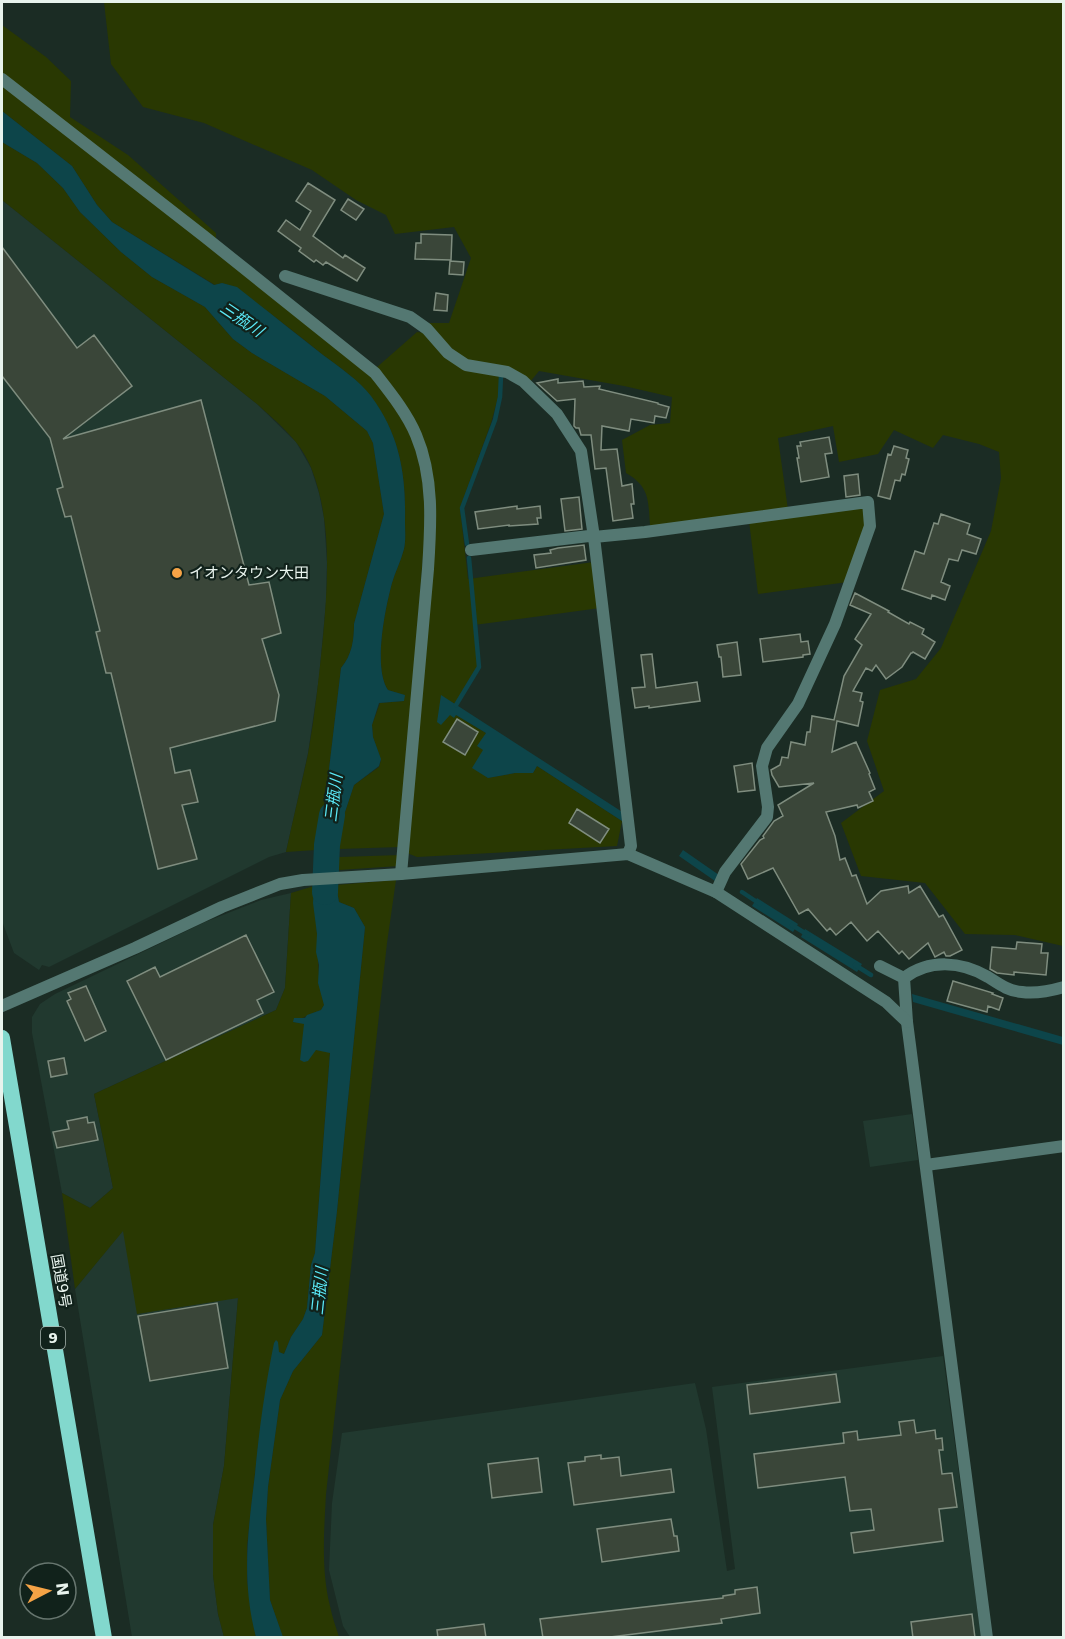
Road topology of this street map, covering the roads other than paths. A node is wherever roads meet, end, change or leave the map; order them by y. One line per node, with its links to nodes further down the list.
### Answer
1 (2, 79): 6 (street)
2 (285, 276): 3 (street)
3 (594, 537): 4 (street); 5 (street); 7 (street)
4 (471, 550)
5 (628, 854): 6 (street); 7 (street)
6 (401, 874): 11 (street)
7 (717, 889): 12 (street)
8 (880, 966): 9 (street)
9 (904, 978): 10 (street); 12 (street)
10 (1064, 987)
11 (2, 1006)
12 (907, 1022): 15 (street)
13 (2, 1038): 16 (highway, 国道9号 / 9)
14 (1064, 1146): 15 (street)
15 (926, 1165): 17 (street)
16 (105, 1638)
17 (987, 1638)

